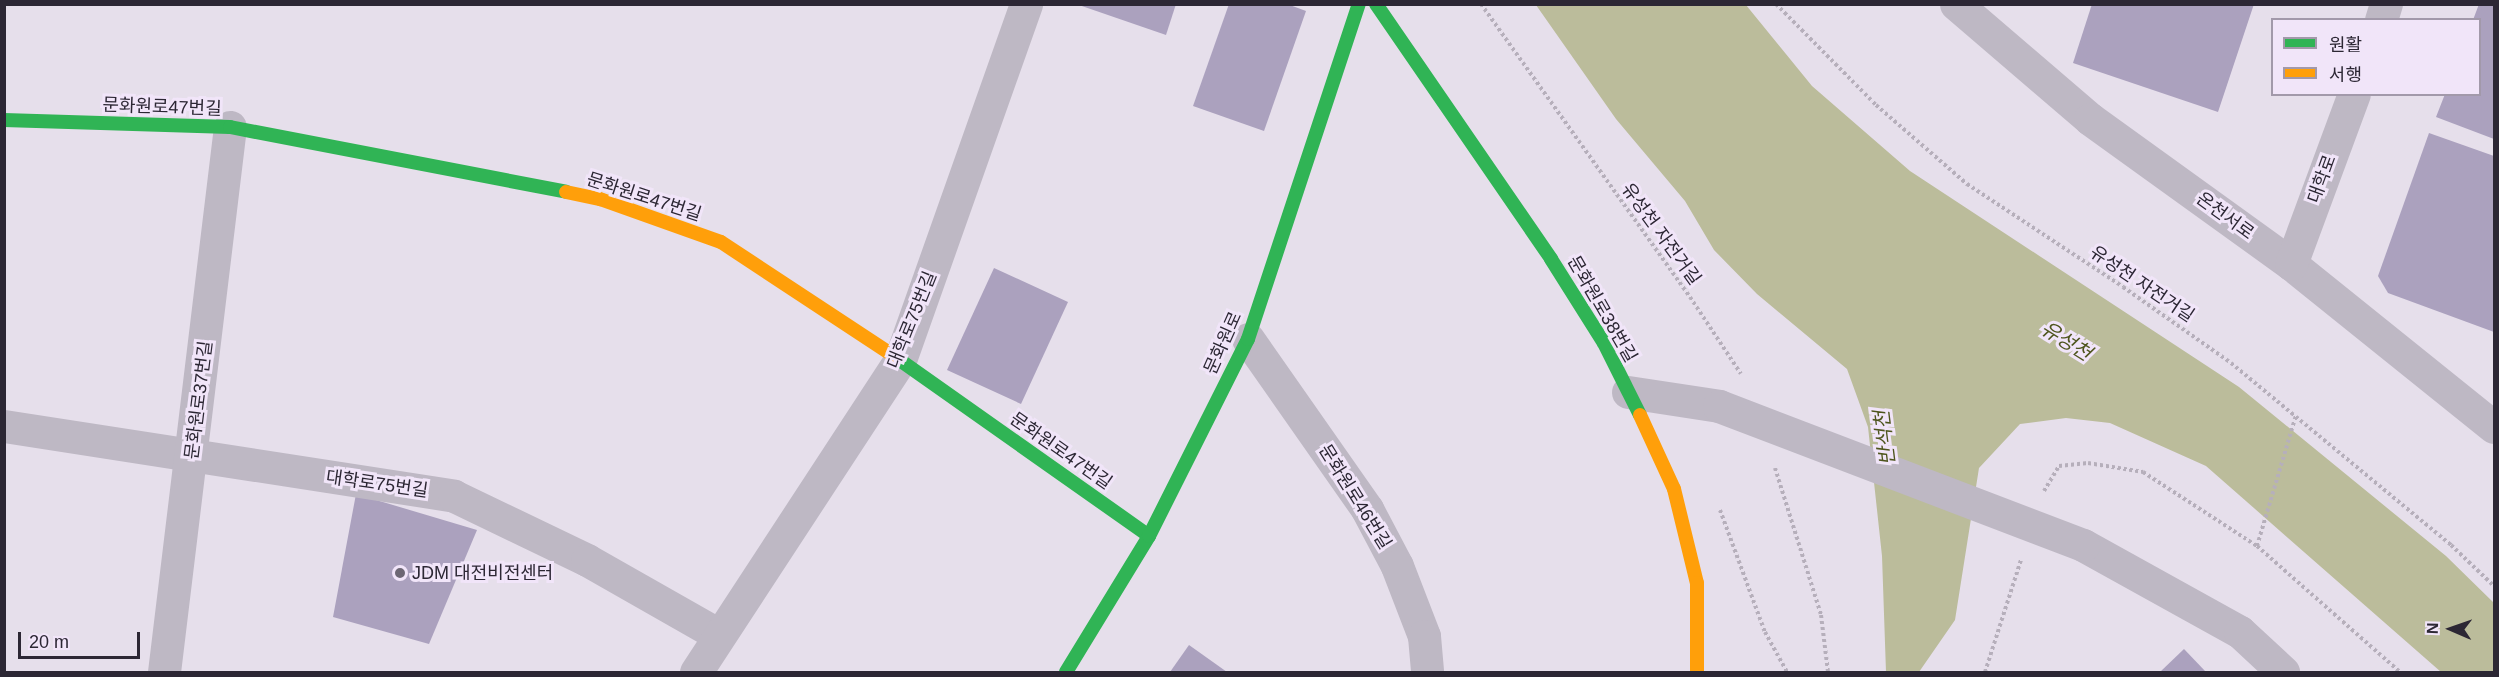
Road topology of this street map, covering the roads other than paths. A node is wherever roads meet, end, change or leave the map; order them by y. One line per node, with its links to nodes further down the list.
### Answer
1 (1026, 4): 10 (street, 대학로75번길)
2 (1359, 4): 9 (street, 문화원로)
3 (1376, 4): 11 (street, 문화원로38번길)
4 (1956, 4): 8 (street, 온천서로)
5 (2353, 96): 8 (street, 대학로)
6 (4, 120): 7 (street, 문화원로47번길)
7 (230, 127): 10 (street, 문화원로47번길); 14 (street, 문화원로37번길)
8 (2292, 264): 13 (street, 온천서로)
9 (1248, 339): 15 (street, 문화원로); 20 (street, 문화원로46번길)
10 (900, 360): 15 (street, 문화원로47번길); 16 (street, 대학로75번길)
11 (1628, 392): 21 (street, 문화원로38번길); 22 (street, bridge)
12 (4, 426): 14 (street, 대학로75번길)
13 (2494, 427)
14 (192, 457): 16 (street, 대학로75번길); 17 (street, 문화원로37번길)
15 (1149, 536): 19 (street, 문화원로)
16 (718, 635): 18 (street, 대학로75번길)
17 (164, 672)
18 (696, 672)
19 (1066, 672)
20 (1427, 672)
21 (1697, 672)
22 (2283, 672)

